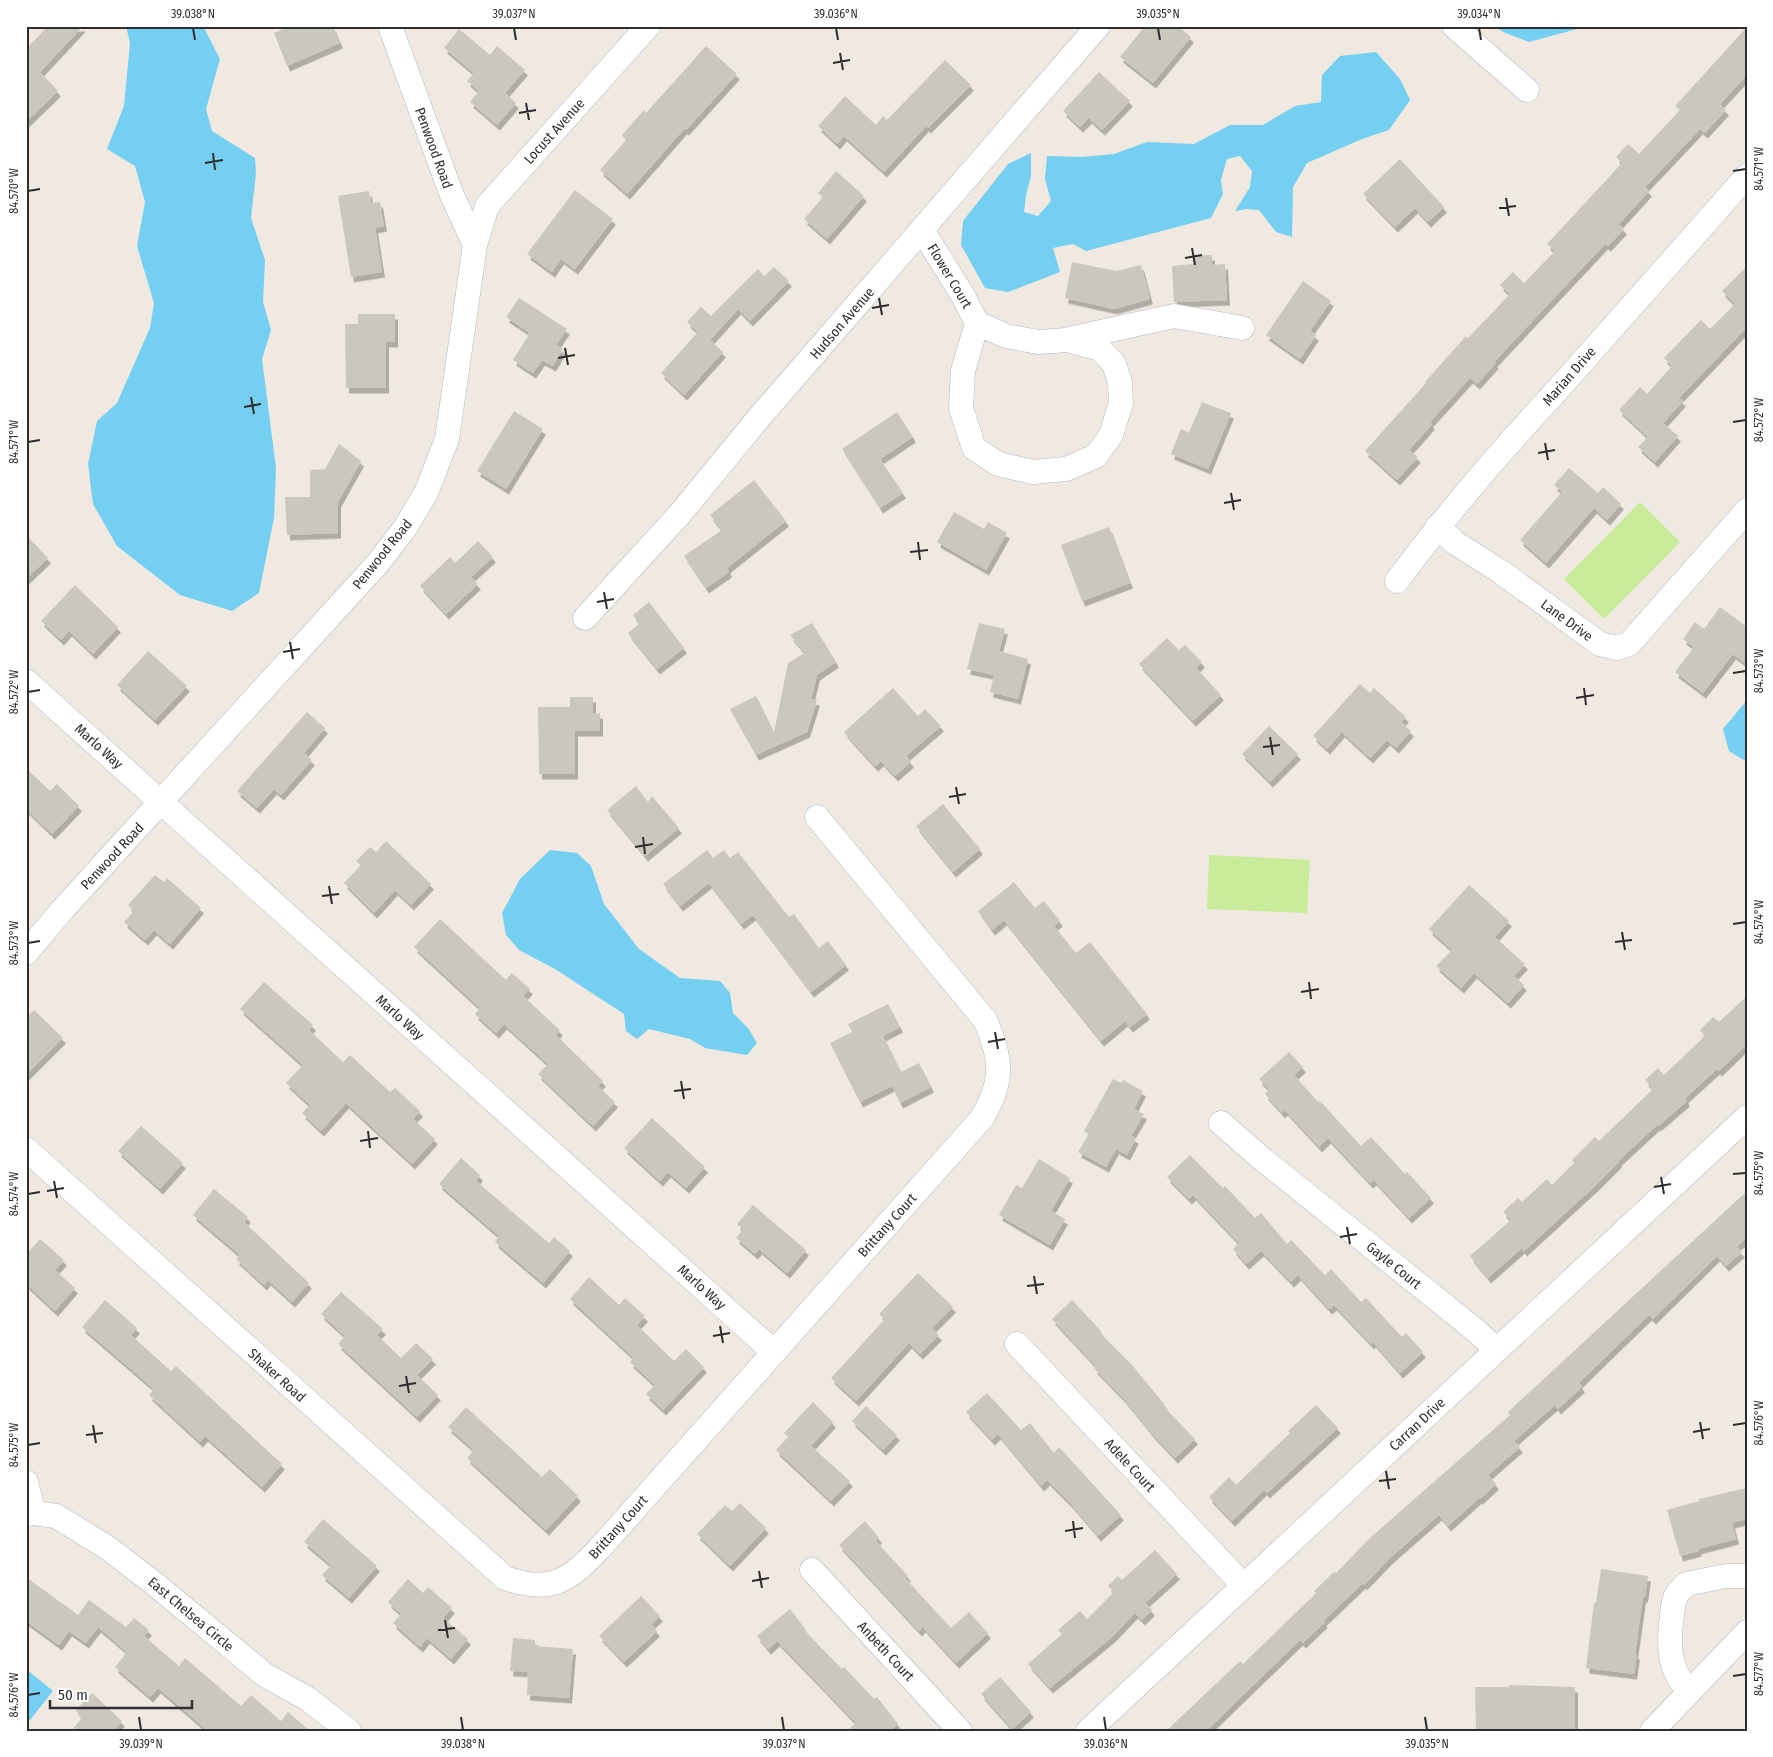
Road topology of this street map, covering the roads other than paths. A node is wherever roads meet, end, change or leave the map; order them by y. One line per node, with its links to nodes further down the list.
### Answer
1 (390, 26): 8 (street, Penwood Road)
2 (648, 26): 8 (street, Locust Avenue)
3 (1098, 26): 7 (street, Hudson Avenue)
4 (1454, 26): 5 (street)
5 (1527, 90)
6 (1747, 176): 13 (street, Marian Drive)
7 (922, 230): 9 (street, Flower Court); 15 (street, Hudson Avenue)
8 (475, 245): 17 (street, Penwood Road)
9 (977, 323): 11 (street, Flower Court); 11 (street, Flower Court)
10 (1242, 328): 11 (street)
11 (1067, 340)
12 (1747, 510): 13 (street, Lane Drive)
13 (1438, 526): 14 (street, Marian Drive)
14 (1397, 581)
15 (585, 618)
16 (26, 681): 17 (street, Marlo Way)
17 (161, 802): 19 (street, Penwood Road); 25 (street, Marlo Way)
18 (817, 818): 25 (street, Brittany Court)
19 (26, 953)
20 (1747, 1118): 24 (street, Carran Drive)
21 (1221, 1123): 24 (street, Gayle Court)
22 (26, 1150): 30 (street, Shaker Road)
23 (1017, 1344): 31 (street, Adele Court)
24 (1497, 1350): 31 (street, Carran Drive)
25 (774, 1352): 30 (street, Brittany Court)
26 (26, 1482): 27 (street)
27 (30, 1514): 34 (street, East Chelsea Circle)
28 (812, 1570): 35 (street, Anbeth Court)
29 (1747, 1576): 33 (street)
30 (536, 1585)
31 (1244, 1586): 36 (street, Carran Drive)
32 (1747, 1632): 33 (street)
33 (1690, 1691): 37 (street)
34 (349, 1731)
35 (960, 1731)
36 (1088, 1731)
37 (1652, 1731)

